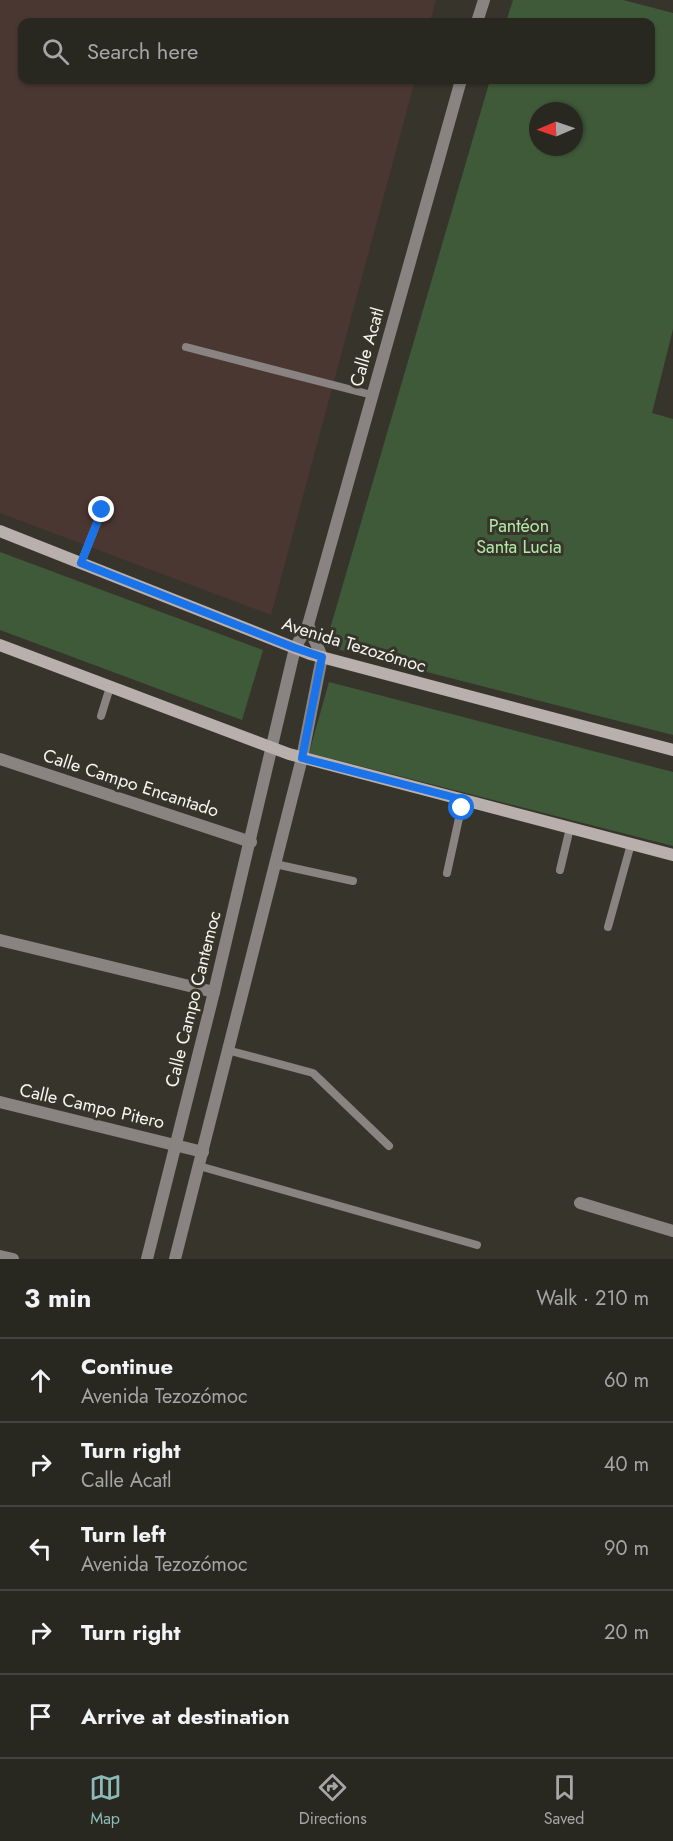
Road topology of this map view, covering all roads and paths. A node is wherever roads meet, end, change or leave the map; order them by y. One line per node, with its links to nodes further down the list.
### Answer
1 (484, 0): 2 (street)
2 (478, 18)
3 (460, 84): 5 (street, Calle Acatl)
4 (186, 346): 5 (lane)
5 (372, 395): 9 (street, Calle Acatl)
6 (102, 510): 8 (lane)
7 (0, 531): 8 (main road, Avenida Tezozómoc)
8 (81, 563): 11 (main road, Avenida Tezozómoc)
9 (308, 625): 11 (street, Calle Acatl); 12 (street)
10 (0, 645): 13 (main road)
11 (295, 648): 12 (main road, Avenida Tezozómoc); 15 (street, Calle Acatl)
12 (322, 657): 16 (main road, Avenida Tezozómoc); 17 (street)
13 (110, 687): 14 (lane); 15 (main road)
14 (101, 716)
15 (273, 747): 17 (main road); 21 (street, Calle Campo Cantemoc)
16 (673, 750)
17 (302, 758): 19 (main road); 24 (street)
18 (0, 759): 21 (street, Calle Campo Encantado)
19 (464, 800): 20 (main road); 26 (lane)
20 (570, 828): 22 (main road); 25 (lane)
21 (251, 842): 30 (street, Calle Campo Cantemoc)
22 (631, 844): 23 (main road); 28 (lane)
23 (673, 855)
24 (275, 864): 27 (lane); 31 (street)
25 (560, 870)
26 (447, 873)
27 (353, 882)
28 (608, 927)
29 (0, 940): 30 (street)
30 (214, 992): 33 (street, Calle Campo Cantemoc)
31 (227, 1050): 34 (lane); 35 (street)
32 (0, 1102): 33 (street, Calle Campo Pitero)
33 (176, 1144): 35 (street, Calle Campo Pitero); 42 (street, Calle Campo Cantemoc)
34 (389, 1146)
35 (203, 1152): 36 (street)
36 (199, 1166): 39 (lane); 43 (street)
37 (580, 1203): 38 (street)
38 (673, 1231)
39 (477, 1245)
40 (0, 1256): 41 (street)
41 (13, 1259)
42 (147, 1259)
43 (176, 1259)

